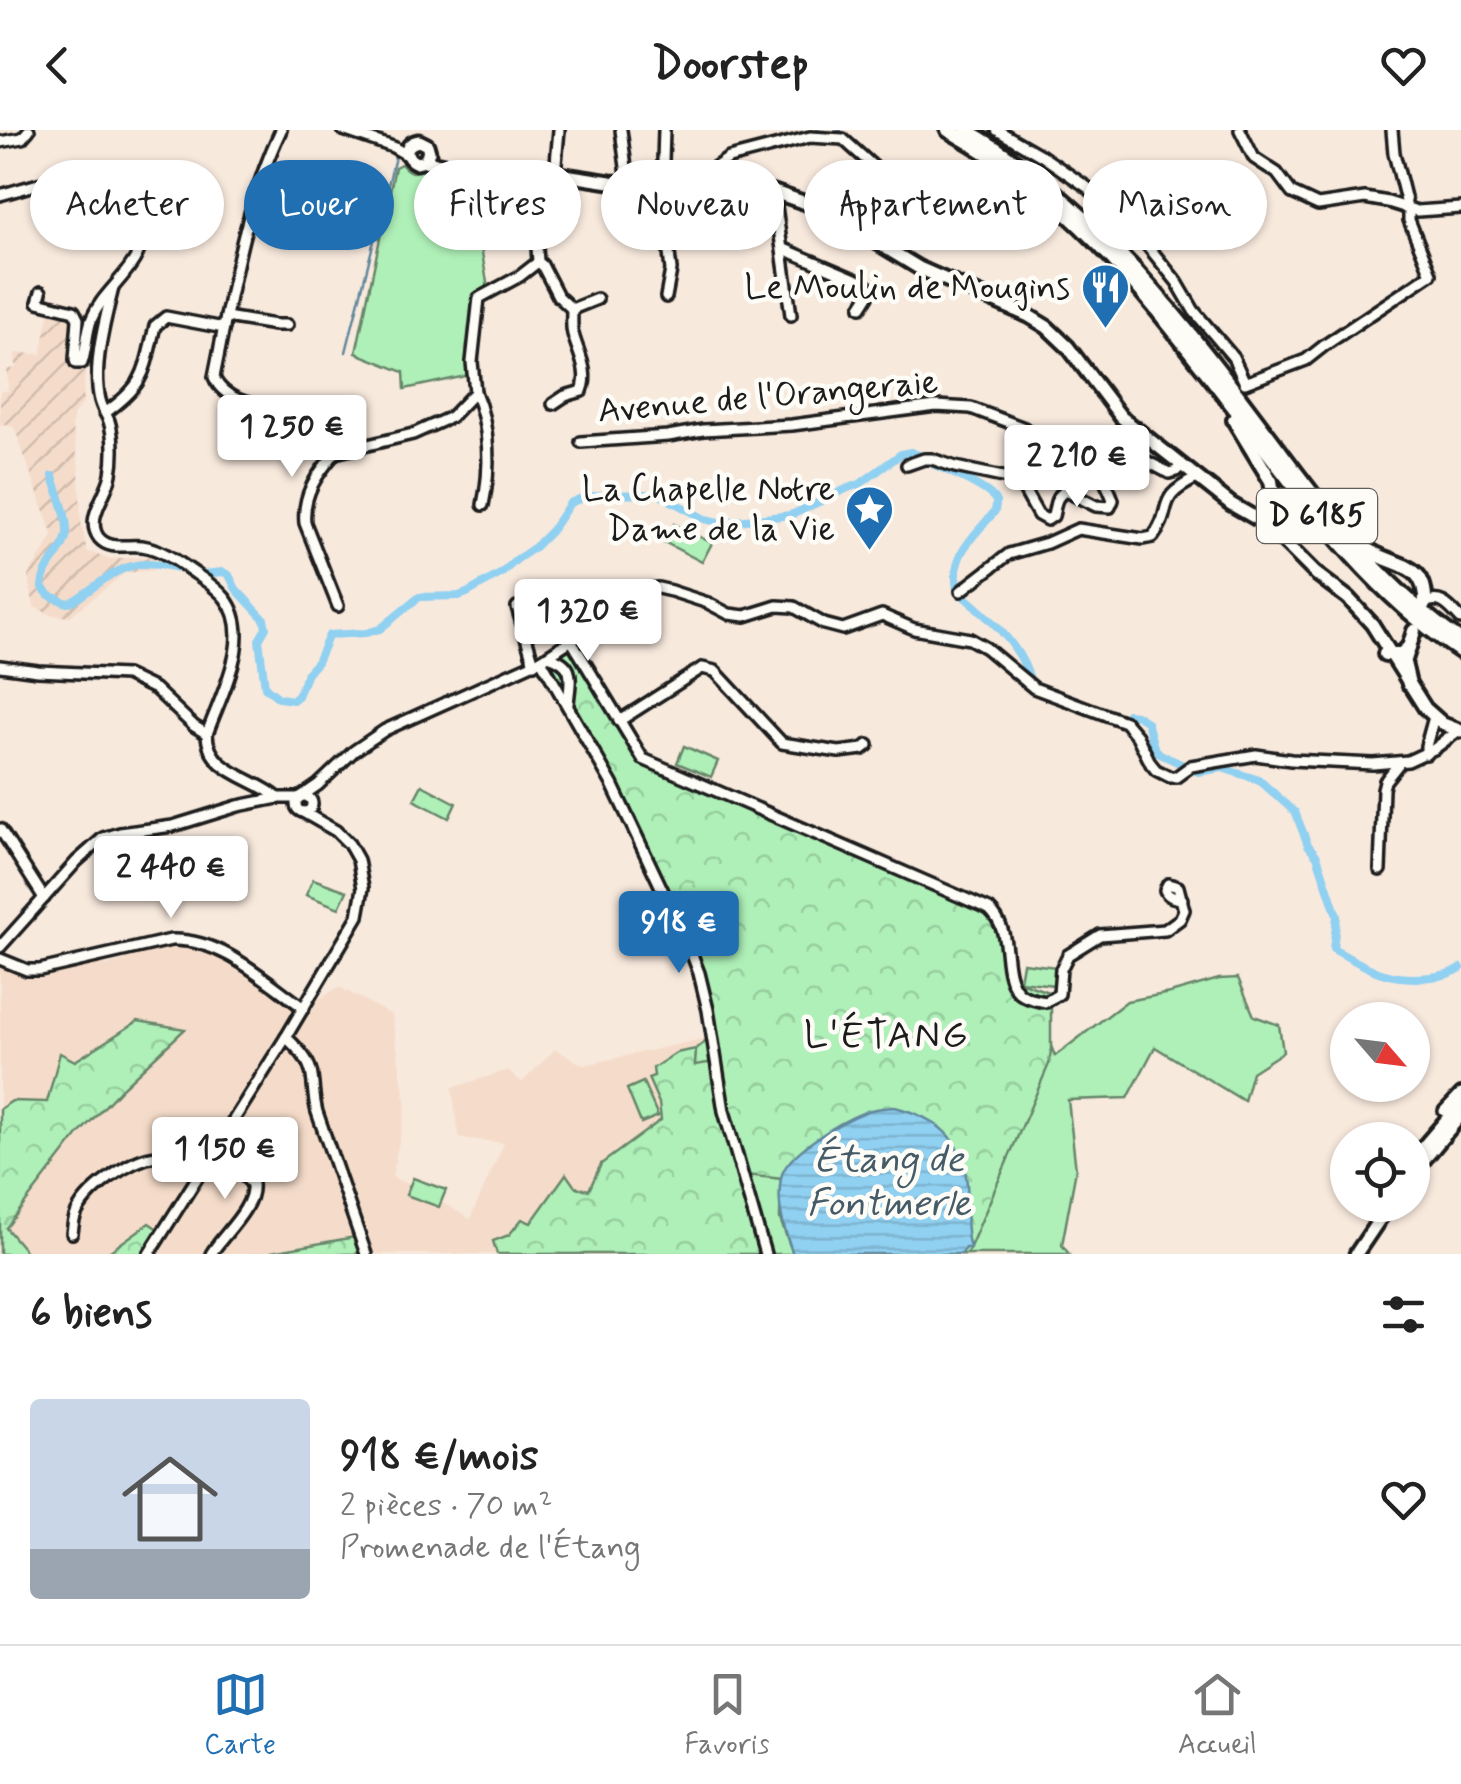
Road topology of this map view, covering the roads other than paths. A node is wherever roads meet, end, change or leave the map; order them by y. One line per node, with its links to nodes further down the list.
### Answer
1 (29, 130): 15 (street)
2 (280, 130): 38 (street)
3 (343, 130): 16 (street)
4 (357, 130): 16 (street)
5 (426, 130): 16 (main road)
6 (559, 130): 18 (street)
7 (622, 130): 19 (street)
8 (664, 130): 20 (street)
9 (948, 130): 40 (highway, D 6185)
10 (966, 130): 46 (highway, D 6185)
11 (997, 130): 26 (street)
12 (1240, 130): 26 (street)
13 (1392, 130): 26 (street)
14 (846, 135): 21 (street); 22 (street)
15 (0, 142)
16 (419, 149): 17 (main road)
17 (450, 160)
18 (556, 160)
19 (625, 160)
20 (663, 160)
21 (726, 160)
22 (871, 160)
23 (0, 194): 31 (street)
24 (784, 195): 48 (main road)
25 (1461, 208): 26 (street)
26 (1407, 209)
27 (784, 249): 35 (street); 37 (street)
28 (539, 250): 30 (street)
29 (669, 250): 33 (street)
30 (538, 262): 36 (street); 41 (street)
31 (113, 288): 32 (street); 43 (street)
32 (41, 292)
33 (666, 296)
34 (596, 300): 36 (street)
35 (860, 307)
36 (572, 309): 42 (street)
37 (791, 315)
38 (225, 322): 39 (street); 43 (street); 44 (street)
39 (287, 325)
40 (1196, 359): 52 (highway); 62 (highway, D 6185)
41 (475, 392): 51 (street); 55 (street)
42 (553, 404)
43 (106, 413): 71 (street)
44 (350, 417)
45 (581, 442): 50 (street, Avenue de l'Orangeraie)
46 (1283, 456): 54 (highway); 60 (highway, D 6185)
47 (906, 465): 50 (street)
48 (1182, 466): 49 (main road); 50 (street)
49 (1197, 478): 52 (main road); 53 (street)
50 (1066, 491)
51 (483, 506)
52 (1263, 518): 63 (main road)
53 (960, 590)
54 (1425, 604): 57 (street)
55 (338, 606)
56 (517, 607): 64 (street)
57 (1461, 619)
58 (1414, 631): 61 (highway)
59 (571, 640): 64 (street); 69 (street); 74 (street)
60 (1461, 641)
61 (1408, 647): 63 (highway); 66 (highway)
62 (1461, 652)
63 (1389, 654): 66 (main road); 68 (main road)
64 (541, 660): 67 (street); 67 (street); 76 (street)
65 (0, 666): 71 (street)
66 (1409, 684): 68 (main road)
67 (568, 707): 99 (street)
68 (1433, 720): 70 (main road); 73 (street)
69 (619, 721): 72 (street); 80 (street)
70 (1459, 733): 73 (street)
71 (207, 734): 75 (street)
72 (868, 745)
73 (1426, 754): 74 (street)
74 (1398, 762): 78 (street)
75 (277, 797): 76 (street); 79 (street)
76 (304, 803): 83 (street)
77 (0, 830): 79 (street)
78 (1380, 870)
79 (44, 898): 81 (street)
80 (1182, 899)
81 (0, 947)
82 (0, 959): 83 (street)
83 (304, 1008): 84 (street)
84 (286, 1037): 90 (street); 98 (street)
85 (1461, 1093): 87 (street)
86 (1461, 1103): 89 (main road)
87 (1444, 1111)
88 (1461, 1114): 91 (main road)
89 (1430, 1139)
90 (218, 1148): 92 (street); 97 (street)
91 (1430, 1152)
92 (203, 1170): 95 (street); 96 (street)
93 (1369, 1222): 100 (main road)
94 (1378, 1222): 101 (main road)
95 (72, 1233)
96 (149, 1254)
97 (210, 1254)
98 (366, 1254)
99 (765, 1254)
100 (1347, 1254)
101 (1356, 1254)

